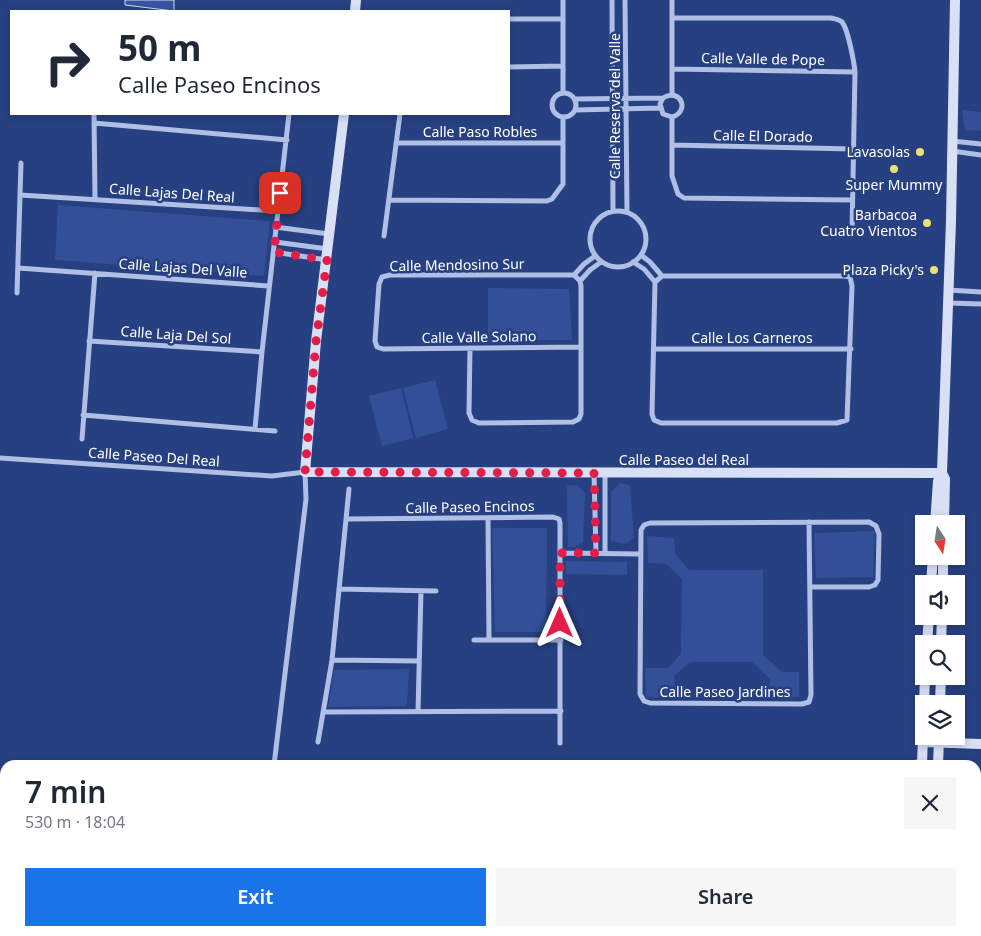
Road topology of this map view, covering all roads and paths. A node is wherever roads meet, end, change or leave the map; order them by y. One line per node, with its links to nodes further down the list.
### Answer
1 (563, 0): 8 (street)
2 (612, 0): 17 (street, Calle Reserva del Valle)
3 (625, 0): 18 (street, Calle Reserva del Valle)
4 (672, 0): 6 (street)
5 (955, 0): 35 (street)
6 (672, 18): 11 (street); 12 (street)
7 (510, 19): 8 (street)
8 (563, 19): 9 (street)
9 (563, 66): 10 (street); 13 (street)
10 (510, 67)
11 (672, 69): 12 (street, Calle Valle de Pope); 14 (street)
12 (855, 72): 36 (street)
13 (563, 93): 16 (street); 28 (street)
14 (672, 95): 15 (street); 27 (street)
15 (663, 98): 18 (street); 20 (street)
16 (574, 99): 17 (street); 22 (street)
17 (613, 99): 18 (street); 21 (street, Calle Reserva del Valle)
18 (626, 99): 19 (street, Calle Reserva del Valle)
19 (625, 108): 20 (street); 21 (street); 45 (street, Calle Reserva del Valle)
20 (660, 108): 27 (street)
21 (612, 109): 22 (street); 44 (street, Calle Reserva del Valle)
22 (575, 110): 28 (street)
23 (94, 115): 29 (street)
24 (289, 115): 30 (street)
25 (344, 115): 47 (street)
26 (400, 115): 31 (street)
27 (672, 117): 34 (street)
28 (563, 118): 32 (street)
29 (94, 123): 30 (street); 40 (street)
30 (287, 140): 43 (street)
31 (396, 143): 32 (street, Calle Paso Robles); 41 (street)
32 (563, 143): 41 (street)
33 (981, 144): 35 (street)
34 (672, 145): 36 (street, Calle El Dorado); 42 (street)
35 (952, 146): 37 (street); 65 (street)
36 (853, 149): 42 (street)
37 (981, 155)
38 (21, 163): 39 (street)
39 (20, 195): 40 (street, Calle Lajas Del Real); 58 (street)
40 (95, 199): 43 (street, Calle Lajas Del Real)
41 (388, 200): 49 (street)
42 (852, 200): 48 (street)
43 (277, 211): 46 (street)
44 (614, 211): 45 (street); 54 (street)
45 (627, 212): 53 (street)
46 (276, 227): 47 (street); 50 (street)
47 (330, 234): 51 (street)
48 (852, 234)
49 (384, 236)
50 (275, 242): 51 (street); 52 (street)
51 (328, 249): 55 (street)
52 (274, 252): 55 (street); 64 (street)
53 (641, 255): 57 (street); 61 (street)
54 (595, 256): 56 (street); 60 (street)
55 (327, 260): 82 (street)
56 (601, 262): 57 (street); 62 (street)
57 (633, 262): 63 (street)
58 (18, 268): 59 (street, Calle Lajas Del Valle); 67 (street)
59 (95, 273): 64 (street, Calle Lajas Del Valle); 70 (street)
60 (574, 275): 62 (street); 71 (street, Calle Mendosino Sur)
61 (662, 276): 63 (street); 75 (street)
62 (580, 281): 72 (street)
63 (655, 282): 74 (street)
64 (269, 286): 76 (street)
65 (948, 290): 66 (street); 68 (street)
66 (981, 292)
67 (17, 294)
68 (948, 303): 69 (street); 85 (street)
69 (981, 304)
70 (89, 341): 76 (street, Calle Laja Del Sol); 77 (street)
71 (377, 347): 73 (street, Calle Valle Solano)
72 (581, 347): 73 (street, Calle Valle Solano); 73 (street)
73 (470, 348)
74 (654, 349): 75 (street, Calle Los Carneros); 75 (street)
75 (850, 349)
76 (262, 352): 78 (street)
77 (83, 415): 78 (street); 80 (street)
78 (255, 429): 79 (street)
79 (275, 431)
80 (82, 439)
81 (0, 458): 82 (street, Calle Paseo Del Real)
82 (305, 472): 83 (street, Calle Paseo del Real); 114 (street)
83 (594, 473): 84 (street, Calle Paseo del Real); 93 (street)
84 (606, 473): 85 (street, Calle Paseo del Real); 94 (street)
85 (942, 473): 87 (street); 88 (street)
86 (349, 489): 90 (street)
87 (936, 515)
88 (944, 515)
89 (488, 518): 90 (street, Calle Paseo Encinos); 92 (street, Calle Paseo Encinos); 101 (street)
90 (347, 519): 97 (street)
91 (809, 522): 95 (street, Calle Paseo Jardines); 96 (street, Calle Paseo Jardines); 96 (street, Calle Paseo Jardines)
92 (560, 553): 93 (street); 102 (street, Calle Paseo Encinos)
93 (596, 553): 94 (street)
94 (606, 553): 95 (street)
95 (641, 554): 96 (street, Calle Paseo Jardines)
96 (810, 587)
97 (339, 589): 98 (street); 103 (street)
98 (421, 591): 99 (street); 104 (street)
99 (436, 591)
100 (474, 640): 101 (street)
101 (489, 640): 102 (street)
102 (560, 640): 105 (street, Calle Paseo Encinos)
103 (332, 660): 104 (street); 106 (street)
104 (419, 661): 107 (street)
105 (561, 711): 107 (street); 110 (street, Calle Paseo Encinos)
106 (324, 712): 107 (street); 108 (street)
107 (418, 712)
108 (318, 742)
109 (965, 742): 111 (street)
110 (560, 743)
111 (981, 744)
112 (922, 745): 115 (street)
113 (939, 745): 116 (street)
114 (275, 760)
115 (922, 760)
116 (938, 760)
117 (837, 936): 118 (street)
118 (863, 936)

